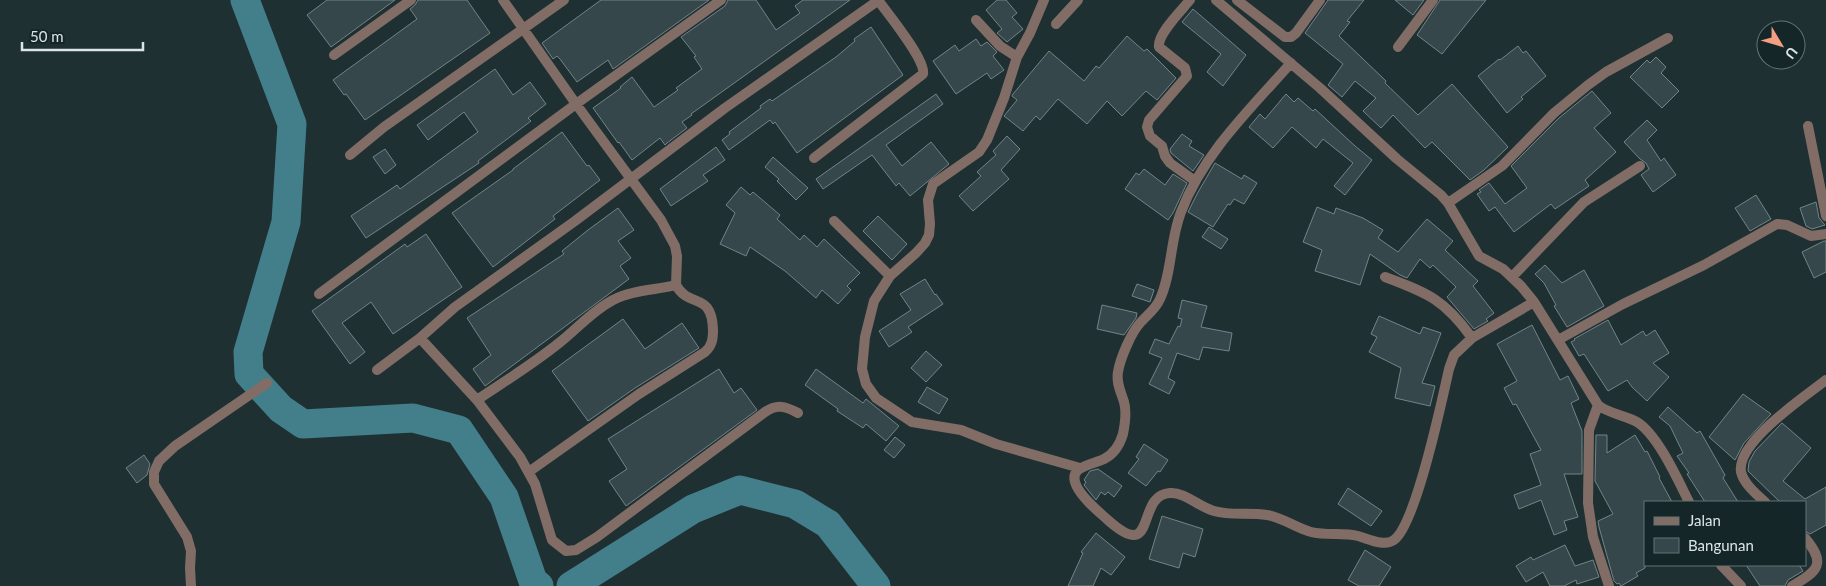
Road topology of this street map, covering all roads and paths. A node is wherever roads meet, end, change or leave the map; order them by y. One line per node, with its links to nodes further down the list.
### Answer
1 (411, 0): 18 (street)
2 (503, 0): 15 (street)
3 (564, 0): 15 (street)
4 (721, 0): 21 (street)
5 (879, 0): 24 (street); 26 (street)
6 (1044, 0): 19 (street)
7 (1078, 0): 14 (street)
8 (1190, 0): 27 (street)
9 (1216, 0): 20 (street)
10 (1237, 0): 11 (street)
11 (1320, 0)
12 (1434, 0): 17 (street)
13 (976, 20): 19 (street)
14 (1056, 24)
15 (524, 28): 21 (street); 23 (street)
16 (1668, 38): 28 (street)
17 (1398, 47)
18 (334, 55)
19 (1017, 57): 32 (street)
20 (1291, 63): 27 (street); 28 (street)
21 (576, 104): 26 (street); 36 (street)
22 (1808, 126): 29 (street)
23 (350, 155)
24 (814, 158)
25 (1640, 166): 34 (street)
26 (631, 180): 35 (street); 38 (street)
27 (1195, 181): 47 (street)
28 (1448, 203): 34 (street)
29 (1826, 216)
30 (834, 221): 32 (street)
31 (1826, 234): 40 (street)
32 (890, 276): 47 (street)
33 (1385, 277): 39 (street)
34 (1512, 277): 37 (street)
35 (676, 285): 44 (street); 48 (street)
36 (319, 294)
37 (1534, 302): 39 (street); 40 (street)
38 (420, 338): 41 (street); 44 (street)
39 (1472, 338): 47 (street)
40 (1558, 340): 45 (street)
41 (377, 370)
42 (1826, 380): 50 (street)
43 (267, 383): 53 (street)
44 (477, 400): 48 (street)
45 (1598, 405): 49 (street); 54 (street)
46 (798, 413): 48 (street)
47 (1080, 468)
48 (530, 472)
49 (1688, 501)
50 (1763, 501)
51 (1806, 539): 56 (street)
52 (1722, 566): 55 (street)
53 (192, 586)
54 (1609, 586)
55 (1741, 586)
56 (1792, 586)

